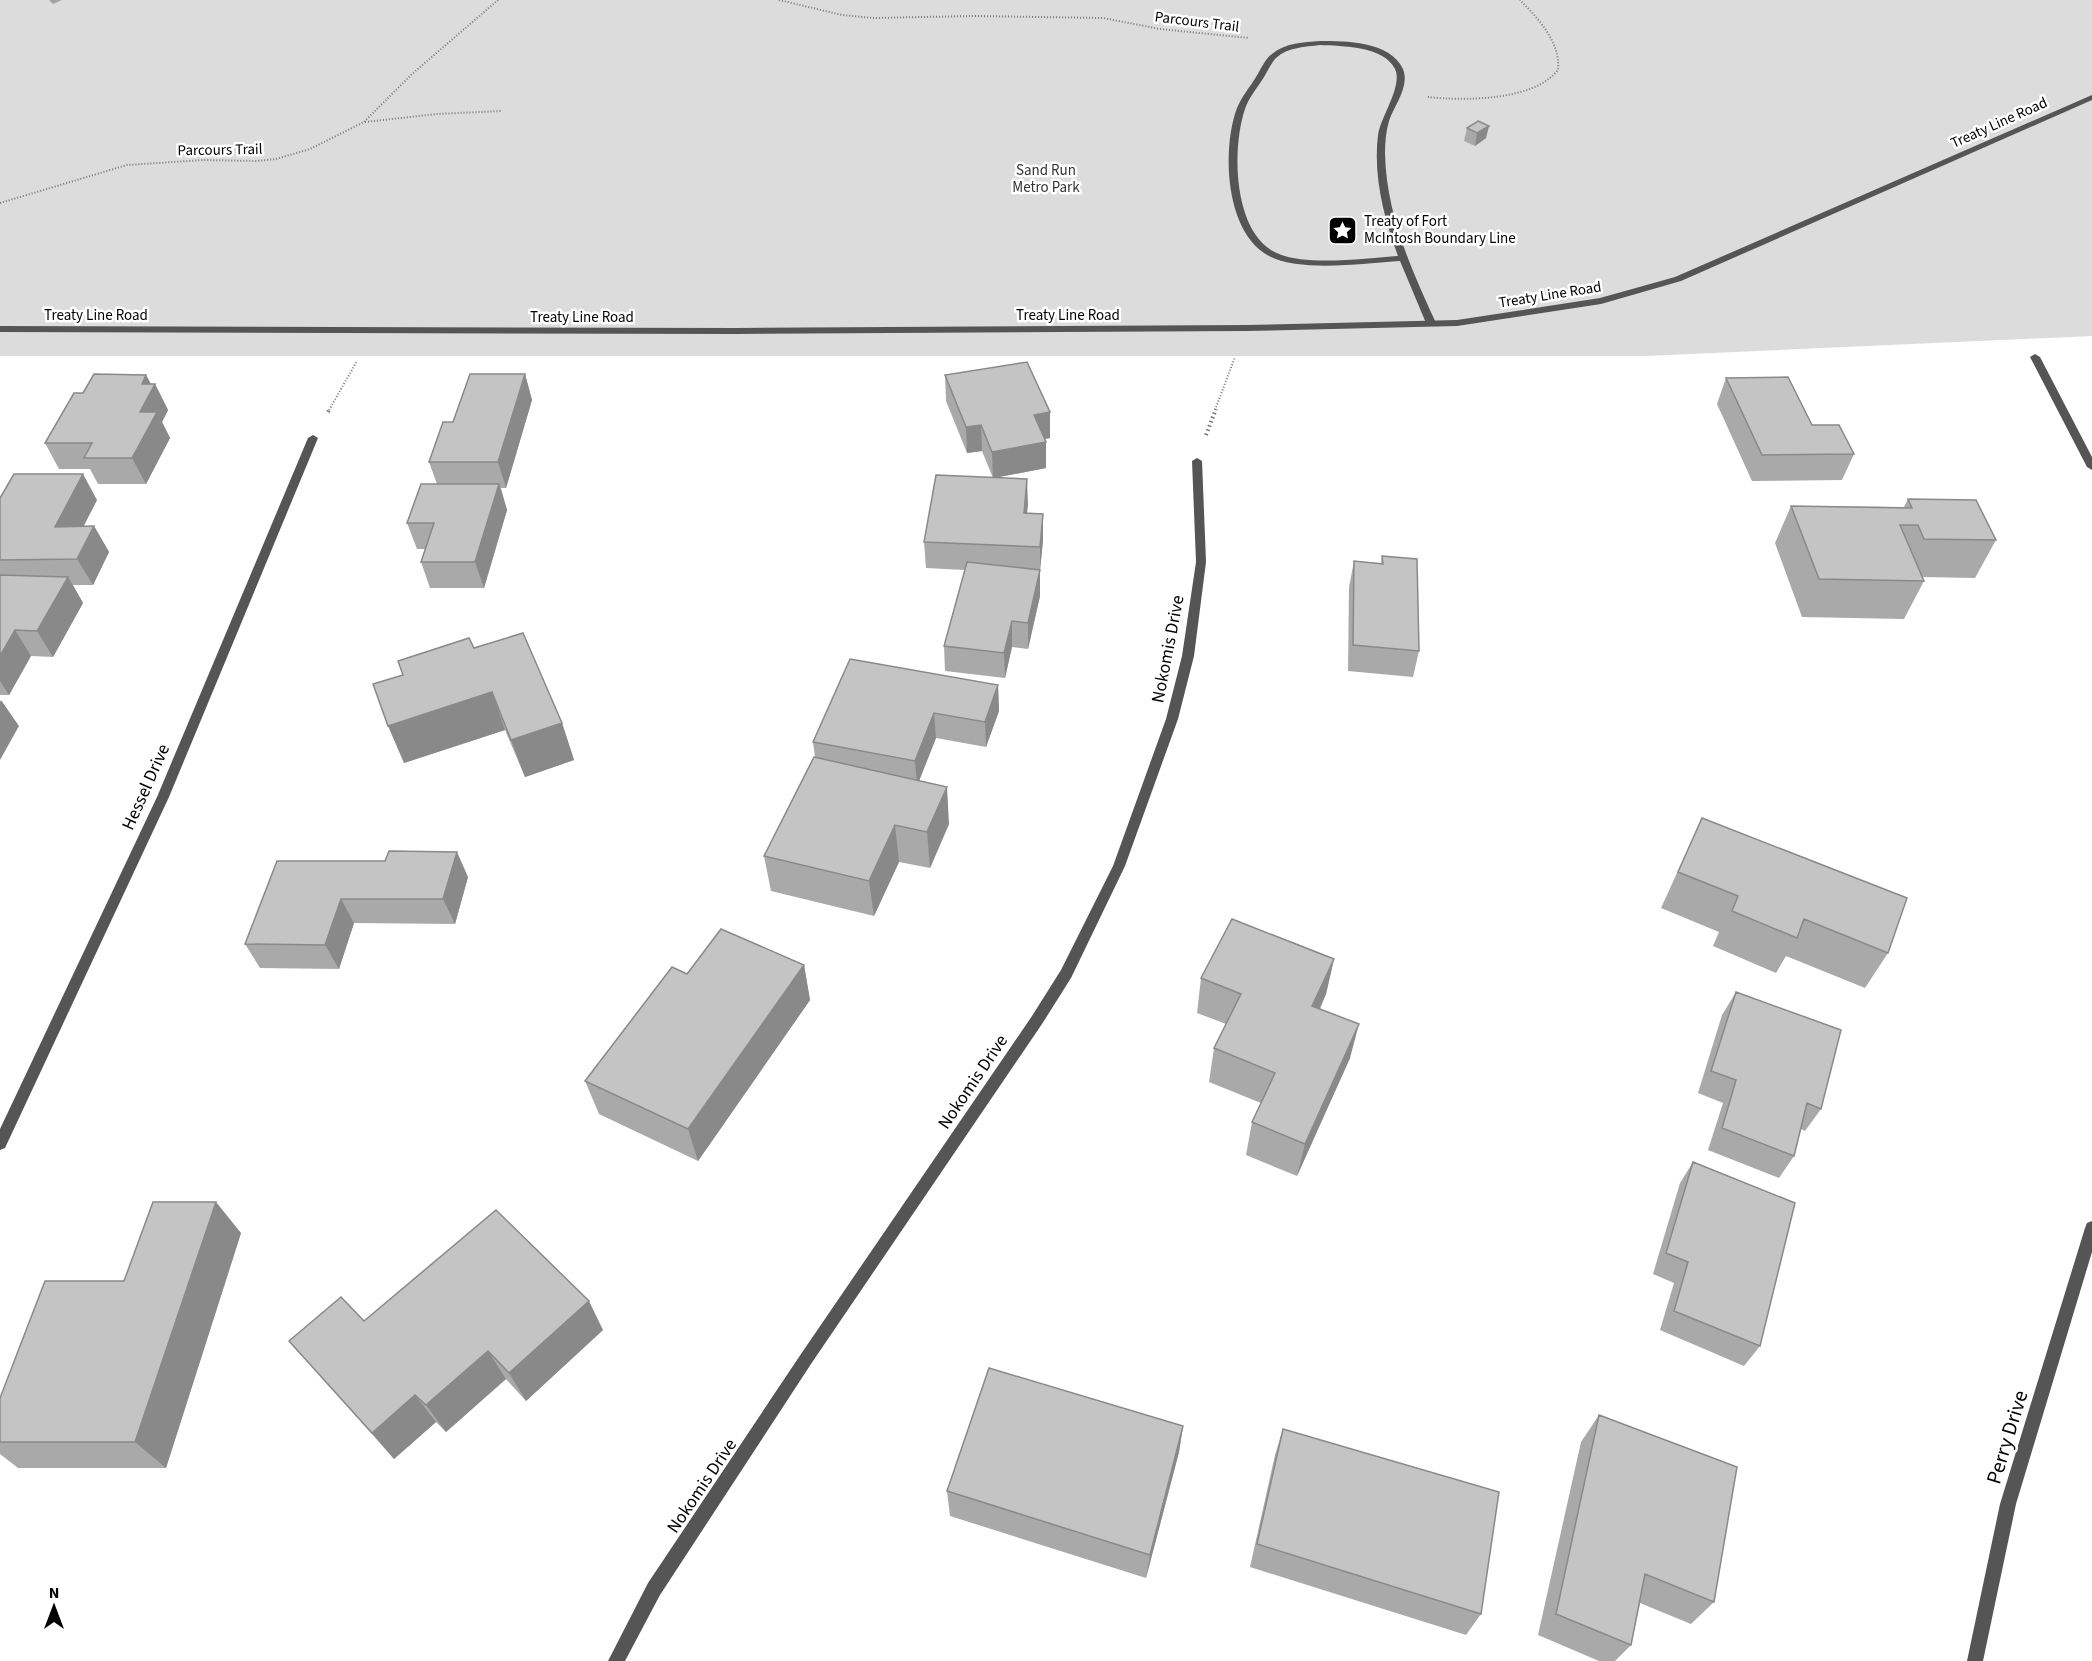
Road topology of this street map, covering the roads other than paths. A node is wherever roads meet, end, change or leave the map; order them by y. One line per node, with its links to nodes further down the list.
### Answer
1 (2092, 97): 3 (street, Treaty Line Road)
2 (1402, 258): 2 (street); 3 (street)
3 (1431, 323): 4 (street, Treaty Line Road)
4 (0, 329)
5 (2035, 357): 8 (street)
6 (313, 438): 9 (street, Hessel Drive)
7 (1197, 461): 11 (street, Nokomis Drive)
8 (2092, 467)
9 (0, 1144)
10 (2092, 1228): 12 (street, Perry Drive)
11 (616, 1661)
12 (1975, 1661)

